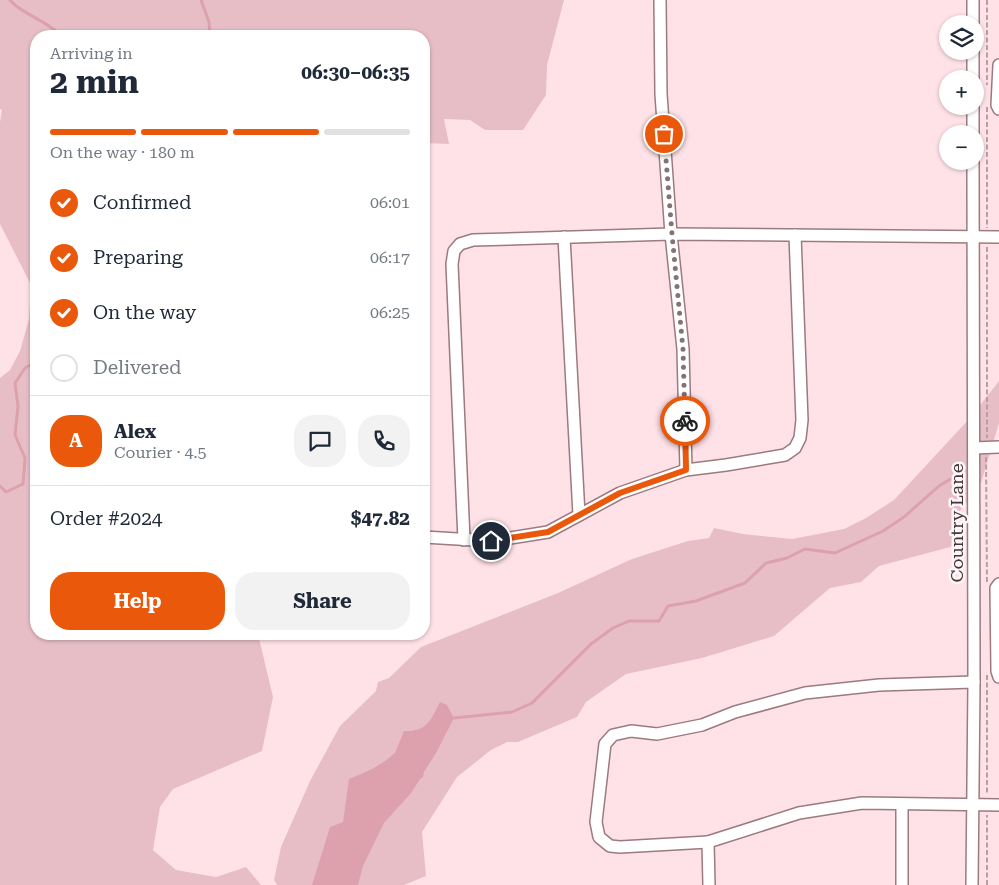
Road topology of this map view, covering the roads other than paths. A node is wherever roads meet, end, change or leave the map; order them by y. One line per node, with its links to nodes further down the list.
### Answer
1 (660, 0): 7 (street)
2 (973, 0): 3 (street)
3 (973, 15)
4 (999, 65): 5 (street)
5 (999, 109)
6 (973, 170): 10 (street, Country Lane)
7 (672, 234): 8 (street); 9 (street); 14 (street)
8 (795, 235): 10 (street); 14 (street)
9 (564, 236): 15 (street); 17 (street)
10 (973, 237): 11 (street); 13 (street, Country Lane)
11 (999, 237)
12 (999, 447): 13 (street)
13 (974, 448): 20 (street, Country Lane)
14 (686, 470): 15 (street)
15 (579, 515): 17 (street)
16 (430, 537): 17 (street)
17 (464, 540)
18 (999, 584): 19 (street)
19 (999, 677)
20 (974, 682): 22 (street, Country Lane); 24 (street)
21 (902, 804): 22 (street); 24 (street); 26 (street)
22 (973, 804): 23 (street); 27 (street, Country Lane)
23 (999, 805)
24 (708, 842): 25 (street)
25 (709, 885)
26 (902, 885)
27 (972, 885)

